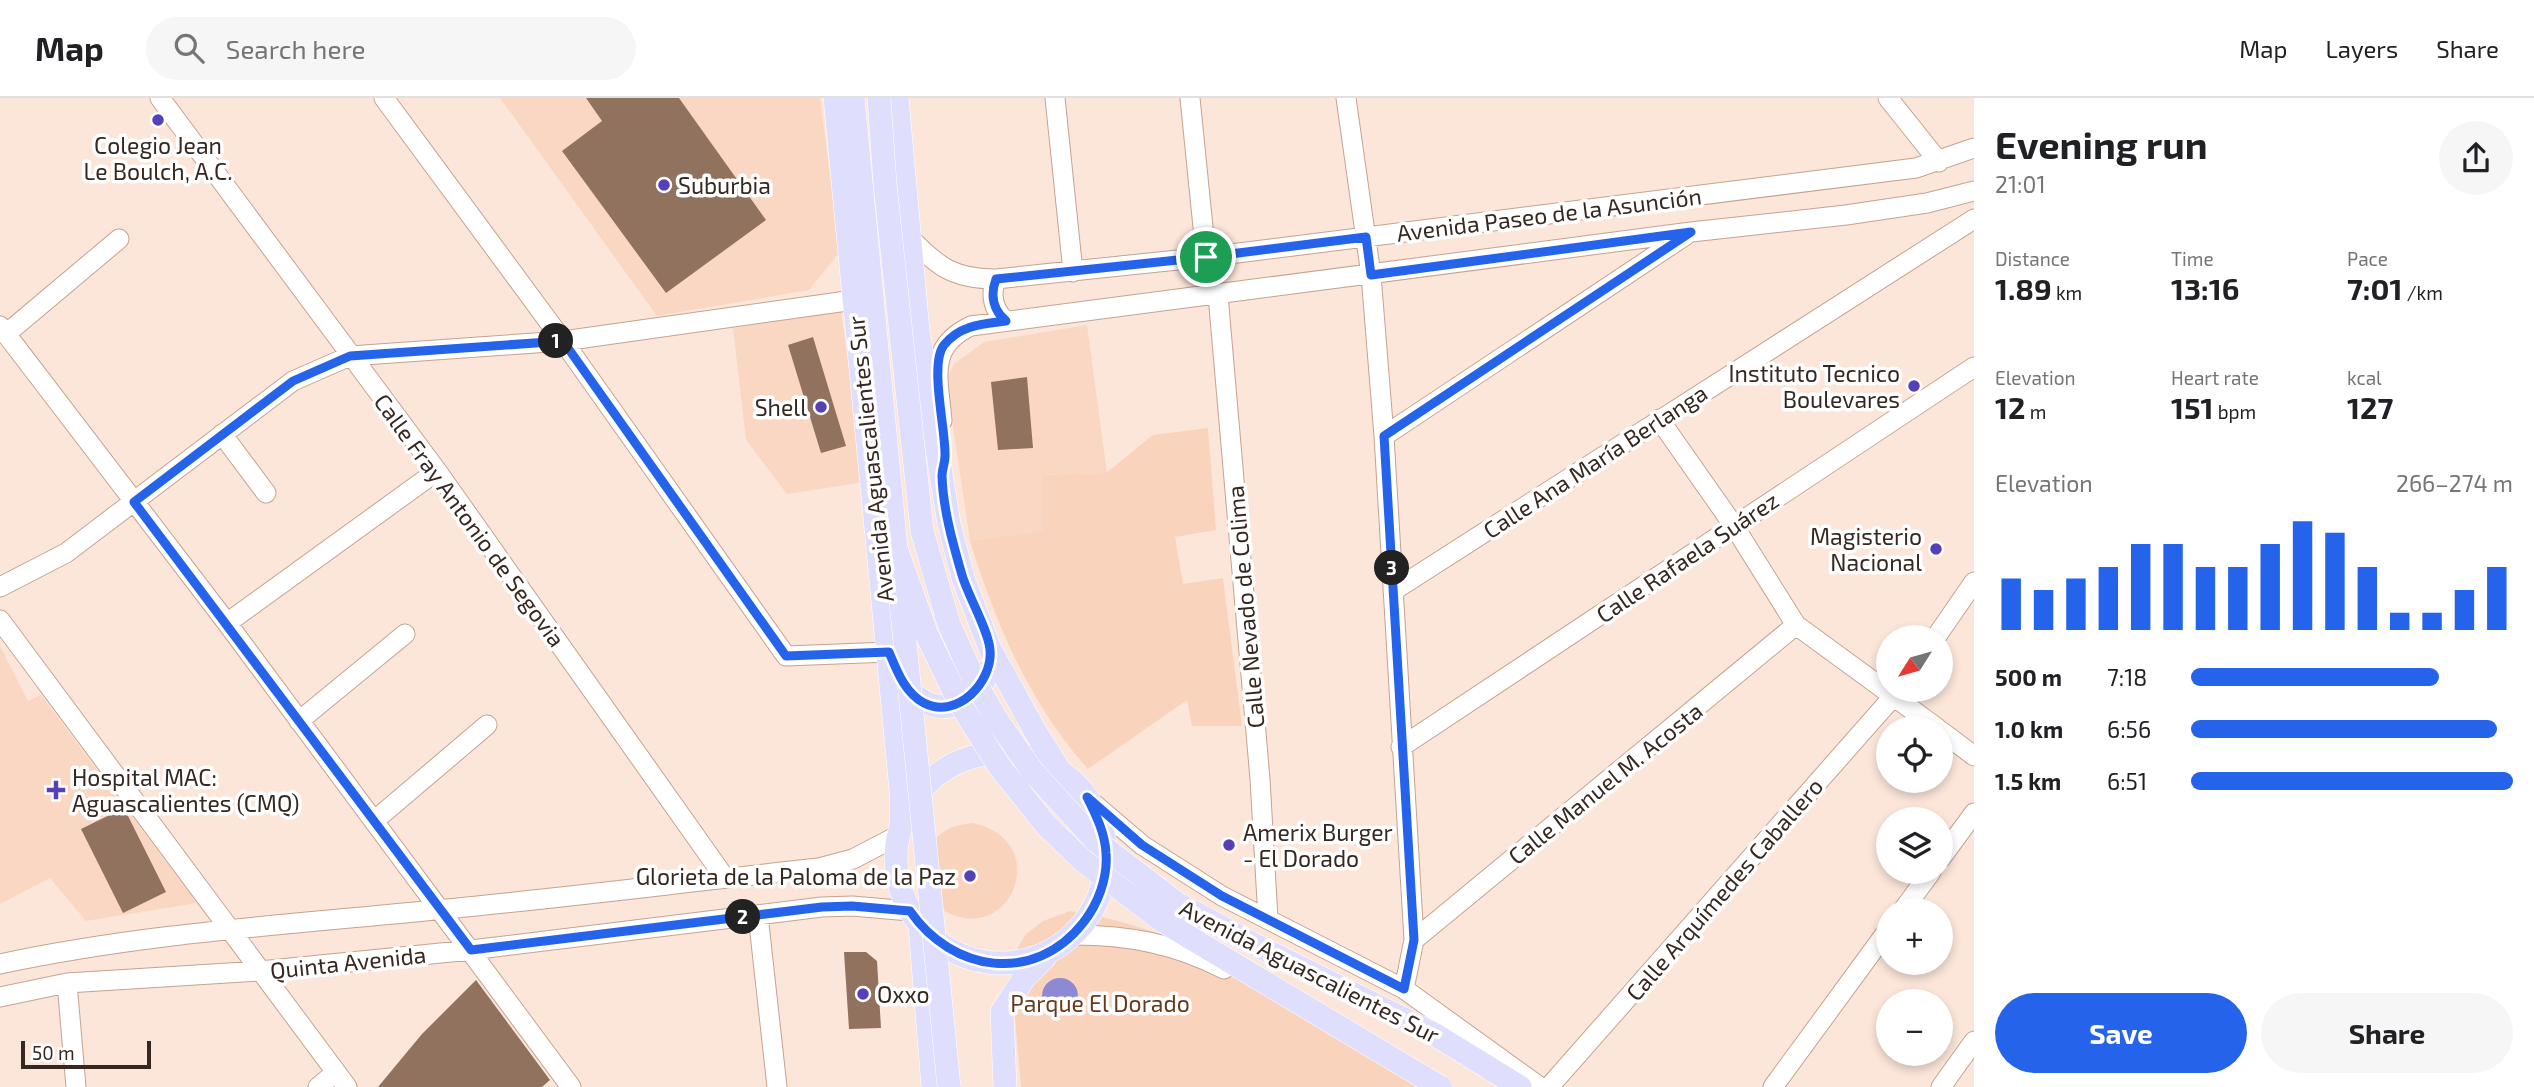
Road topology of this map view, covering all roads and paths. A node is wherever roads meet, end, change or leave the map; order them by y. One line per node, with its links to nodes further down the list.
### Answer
1 (160, 98): 28 (street, Calle Fray Antonio de Segovia)
2 (384, 98): 27 (street)
3 (835, 98): 24 (main road, Avenida Aguascalientes Sur)
4 (853, 98): 38 (main road, Avenida Aguascalientes Sur)
5 (878, 98): 90 (main road, Avenida Aguascalientes Sur, bridge)
6 (897, 98): 17 (main road)
7 (1055, 98): 20 (street)
8 (1190, 98): 19 (street)
9 (1346, 98): 16 (street)
10 (1888, 98): 12 (street)
11 (1974, 148): 12 (street, Avenida Paseo de la Asunción)
12 (1939, 162): 16 (street, Avenida Paseo de la Asunción)
13 (1966, 194): 14 (street); 15 (street, Avenida Paseo de la Asunción)
14 (1974, 217): 30 (street, Calle Ana María Berlanga)
15 (1691, 232): 21 (street, Avenida Paseo de la Asunción); 32 (street)
16 (1366, 237): 19 (street, Avenida Paseo de la Asunción); 21 (street)
17 (910, 238): 22 (street, Avenida Paseo de la Asunción); 34 (main road)
18 (120, 239): 26 (street)
19 (1206, 257): 20 (street, Avenida Paseo de la Asunción)
20 (1073, 272): 22 (street, Avenida Paseo de la Asunción)
21 (1371, 275): 23 (street, Avenida Paseo de la Asunción); 32 (street)
22 (996, 279): 25 (street)
23 (1218, 295): 25 (street, Avenida Paseo de la Asunción); 68 (street, Calle Nevado de Colima)
24 (854, 300): 27 (street); 48 (main road, Avenida Aguascalientes Sur)
25 (1006, 321): 34 (street, Avenida Paseo de la Asunción)
26 (3, 330): 36 (street)
27 (563, 341): 28 (street); 48 (street)
28 (350, 356): 31 (street); 33 (street, Calle Fray Antonio de Segovia)
29 (1974, 367): 37 (street, Calle Rafaela Suárez)
30 (1659, 419): 37 (street); 41 (street, Calle Ana María Berlanga)
31 (222, 435): 35 (street); 36 (street)
32 (1384, 436): 41 (street)
33 (437, 471): 43 (street); 64 (street, Calle Fray Antonio de Segovia)
34 (942, 474): 47 (main road)
35 (266, 493)
36 (134, 502): 40 (street); 43 (street)
37 (1734, 526): 44 (street); 56 (street, Calle Rafaela Suárez)
38 (896, 548): 87 (main road, bridge); 89 (main road, Avenida Aguascalientes Sur, bridge)
39 (1974, 582): 45 (street)
40 (0, 587)
41 (1393, 591): 56 (street)
42 (0, 620): 69 (street)
43 (227, 623): 53 (street)
44 (1796, 625): 49 (street); 71 (street, Calle Manuel M. Acosta)
45 (1944, 625)
46 (405, 634): 53 (street)
47 (990, 649): 48 (main road); 58 (main road)
48 (889, 652): 62 (main road, Avenida Aguascalientes Sur)
49 (1876, 679)
50 (1889, 702): 92 (street, Calle Arquímedes Caballero)
51 (1908, 702): 52 (street)
52 (1924, 716)
53 (299, 721): 61 (street)
54 (487, 725): 61 (street)
55 (1953, 740): 57 (street)
56 (1401, 747): 71 (street)
57 (1974, 756)
58 (1060, 771): 59 (main road, Avenida Aguascalientes Sur); 62 (main road, Avenida Aguascalientes Sur)
59 (1087, 797): 68 (street, Avenida Aguascalientes Sur); 70 (main road, Avenida Aguascalientes Sur)
60 (1974, 813): 63 (street)
61 (374, 821): 65 (street)
62 (899, 828): 64 (street, Quinta Avenida); 67 (main road, Avenida Aguascalientes Sur)
63 (1953, 842)
64 (724, 878): 65 (street, Quinta Avenida)
65 (439, 910): 69 (street, Quinta Avenida); 73 (street)
66 (758, 915): 67 (street, Quinta Avenida); 73 (street, Quinta Avenida); 85 (street)
67 (915, 919): 74 (main road, Avenida Aguascalientes Sur); 86 (main road, Avenida Aguascalientes Sur)
68 (1268, 919): 78 (street, Avenida Aguascalientes Sur)
69 (232, 930): 75 (street, Quinta Avenida); 76 (street)
70 (1074, 935): 74 (main road, Avenida Aguascalientes Sur); 89 (street, Avenida Aguascalientes Sur)
71 (1414, 940): 78 (street)
72 (1876, 946): 93 (street)
73 (471, 950): 76 (street, Quinta Avenida); 84 (street)
74 (1049, 953): 88 (main road, Avenida Aguascalientes Sur)
75 (0, 964)
76 (260, 971): 77 (street, Quinta Avenida); 81 (street)
77 (67, 983): 79 (street, Quinta Avenida); 82 (street)
78 (1404, 989): 91 (street, Avenida Aguascalientes Sur)
79 (0, 997)
80 (1974, 1041): 94 (street)
81 (342, 1079): 83 (street)
82 (76, 1087)
83 (318, 1087)
84 (570, 1087)
85 (777, 1087)
86 (933, 1087)
87 (949, 1087)
88 (1005, 1087)
89 (1430, 1087)
90 (1520, 1087)
91 (1540, 1087)
92 (1549, 1087)
93 (1773, 1087)
94 (1941, 1087)

